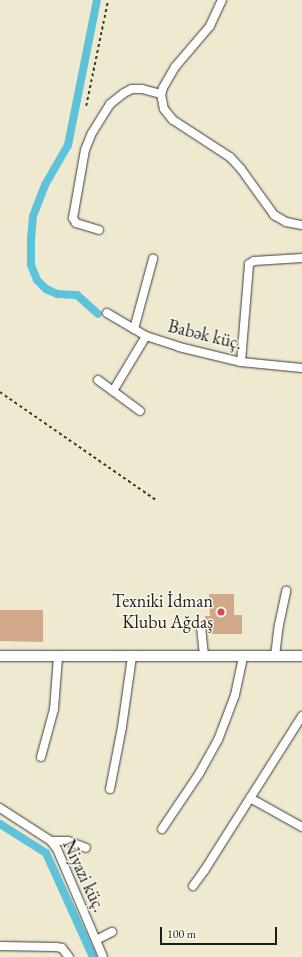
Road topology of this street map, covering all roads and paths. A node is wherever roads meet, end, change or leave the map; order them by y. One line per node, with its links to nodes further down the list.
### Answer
1 (108, 0): 4 (path)
2 (222, 0): 3 (street)
3 (161, 94): 5 (street); 6 (street)
4 (86, 106)
5 (302, 225)
6 (99, 230)
7 (302, 258): 12 (street)
8 (153, 259): 10 (street)
9 (107, 313): 10 (street, Babək küç.)
10 (134, 329): 11 (street, Babək küç.)
11 (146, 336): 12 (street, Babək küç.); 15 (street)
12 (241, 362): 13 (street, Babək küç.)
13 (302, 368)
14 (98, 380): 15 (street)
15 (113, 391): 17 (street)
16 (0, 392): 18 (path)
17 (140, 411)
18 (156, 500)
19 (286, 591): 24 (street)
20 (201, 627): 22 (street)
21 (0, 656): 26 (main road)
22 (204, 656): 23 (main road); 27 (main road)
23 (243, 656): 24 (main road); 34 (street)
24 (276, 656): 25 (main road)
25 (302, 656)
26 (58, 657): 27 (main road); 29 (street)
27 (132, 657): 30 (street)
28 (302, 716): 31 (street)
29 (40, 757)
30 (110, 789)
31 (250, 798): 33 (street); 37 (street)
32 (0, 808): 35 (street, Niyazi küç.)
33 (302, 827)
34 (162, 829)
35 (51, 841): 36 (street); 39 (street, Niyazi küç.)
36 (86, 848)
37 (193, 886)
38 (112, 932): 39 (street)
39 (96, 940): 42 (street, Niyazi küç.)
40 (0, 946): 41 (street)
41 (69, 957)
42 (103, 957)

